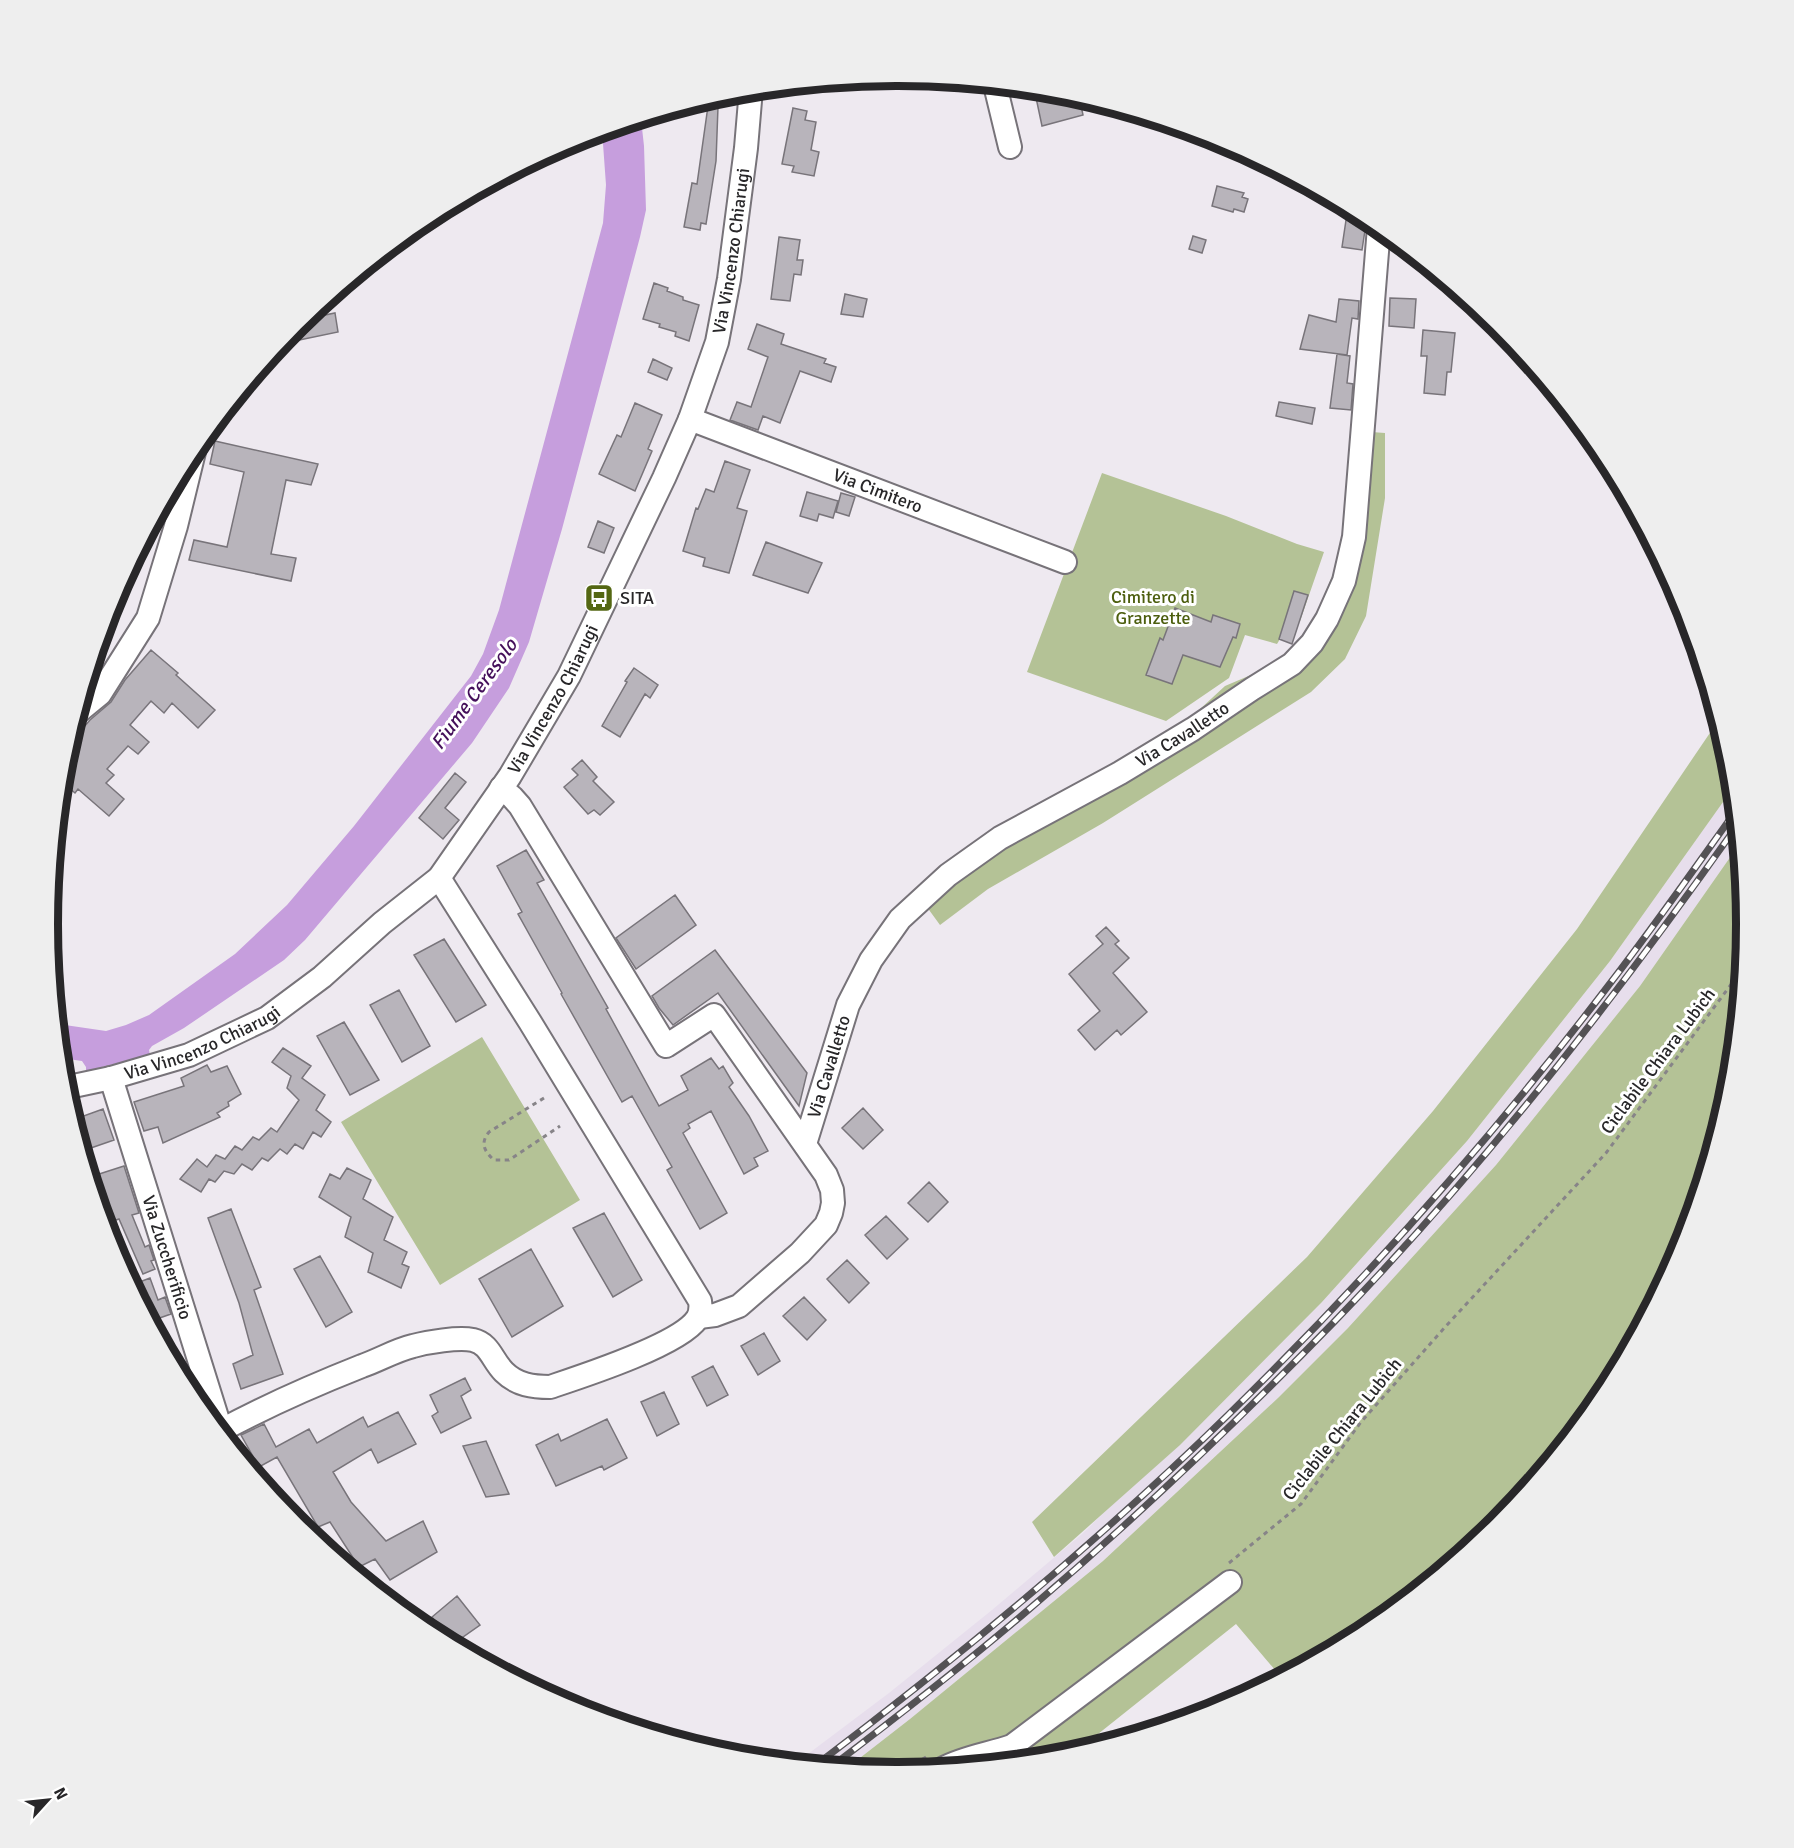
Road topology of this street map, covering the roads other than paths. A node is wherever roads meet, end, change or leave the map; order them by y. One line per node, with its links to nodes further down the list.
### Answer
1 (997, 92): 3 (street)
2 (750, 99): 5 (street, Via Vincenzo Chiarugi)
3 (1010, 147)
4 (1379, 239): 13 (street, Via Cavalletto)
5 (690, 419): 7 (street, Via Cimitero); 9 (street, Via Vincenzo Chiarugi)
6 (188, 478): 8 (street)
7 (1065, 562)
8 (88, 704)
9 (501, 788): 10 (street, Via Vincenzo Chiarugi); 13 (street, Via Cavalletto)
10 (439, 878): 11 (street, Via Vincenzo Chiarugi); 14 (street)
11 (111, 1078): 12 (street, Via Vincenzo Chiarugi); 15 (street, Via Zuccherificio)
12 (75, 1086)
13 (805, 1144): 14 (street, Via Cavalletto)
14 (699, 1317): 16 (street)
15 (216, 1411)
16 (228, 1429)
17 (1228, 1574): 18 (street)
18 (960, 1760)

